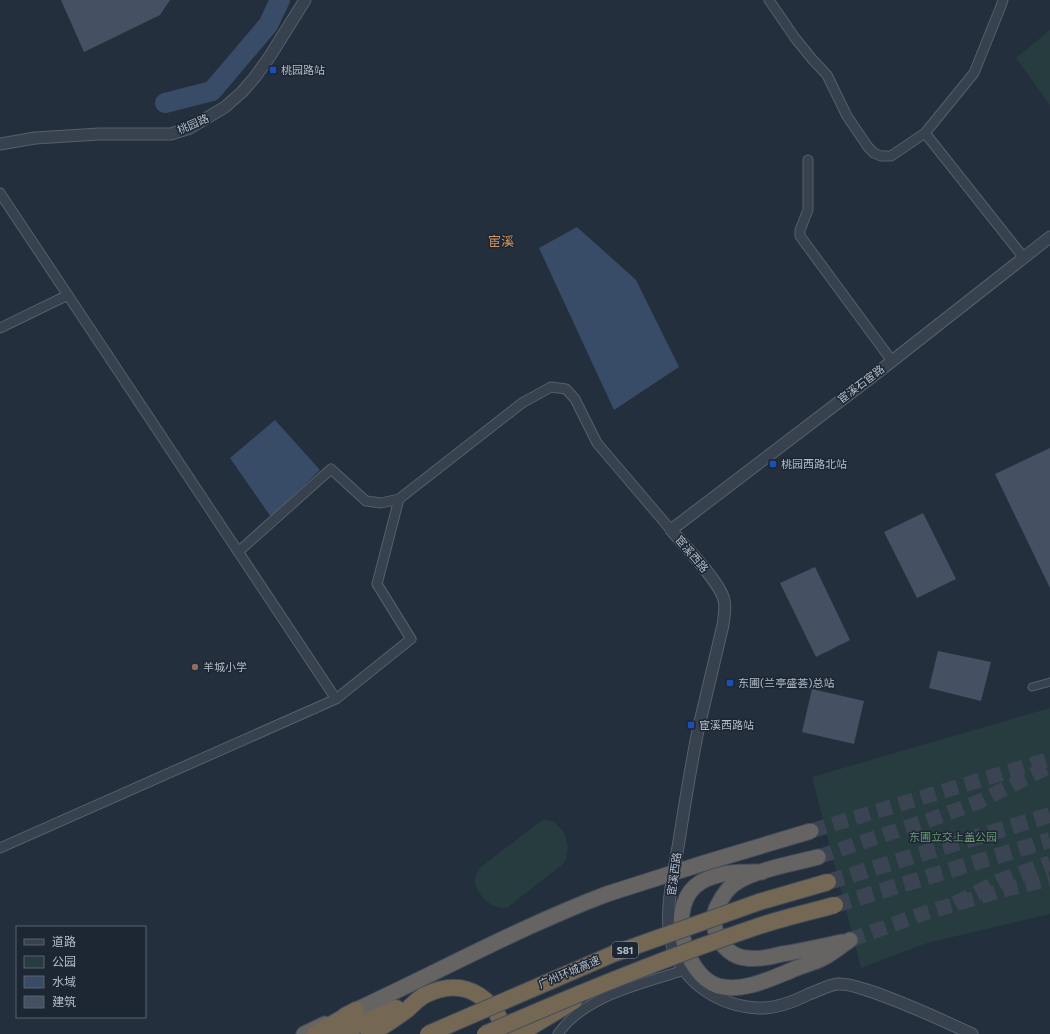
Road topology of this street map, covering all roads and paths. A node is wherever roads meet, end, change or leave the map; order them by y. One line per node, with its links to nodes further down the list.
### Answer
1 (305, 0): 5 (street, 桃园路)
2 (769, 0): 4 (street)
3 (1003, 0): 4 (street)
4 (925, 133): 9 (street)
5 (0, 144)
6 (808, 160): 12 (street)
7 (0, 192): 10 (street)
8 (1050, 237): 9 (street, 宦溪石宦路)
9 (1024, 258): 12 (street, 宦溪石宦路)
10 (68, 295): 11 (street); 15 (street)
11 (0, 328)
12 (892, 361): 14 (street, 宦溪石宦路)
13 (399, 499): 14 (street, 宦溪西路); 15 (street); 18 (street)
14 (671, 530): 26 (street, 宦溪西路)
15 (238, 552): 18 (street)
16 (1050, 682): 17 (street)
17 (1032, 687)
18 (336, 699): 20 (street)
19 (811, 831): 29 (highway, bridge)
20 (0, 848)
21 (818, 857): 22 (highway)
22 (762, 872): 25 (highway); 25 (highway)
23 (828, 882): 25 (highway, 广州环城高速 / S81, bridge)
24 (835, 905): 27 (highway, S81, bridge)
25 (715, 917): 34 (highway, 广州环城高速 / S81, bridge)
26 (684, 970): 38 (street); 39 (street, 宦溪西路)
27 (605, 983): 35 (highway, S81, bridge); 37 (highway, bridge)
28 (423, 996): 32 (highway); 33 (highway); 36 (highway)
29 (356, 1010): 30 (highway); 31 (highway)
30 (304, 1034)
31 (315, 1034)
32 (339, 1034)
33 (369, 1034)
34 (428, 1034)
35 (485, 1034)
36 (504, 1034)
37 (519, 1034)
38 (558, 1034)
39 (972, 1034)

